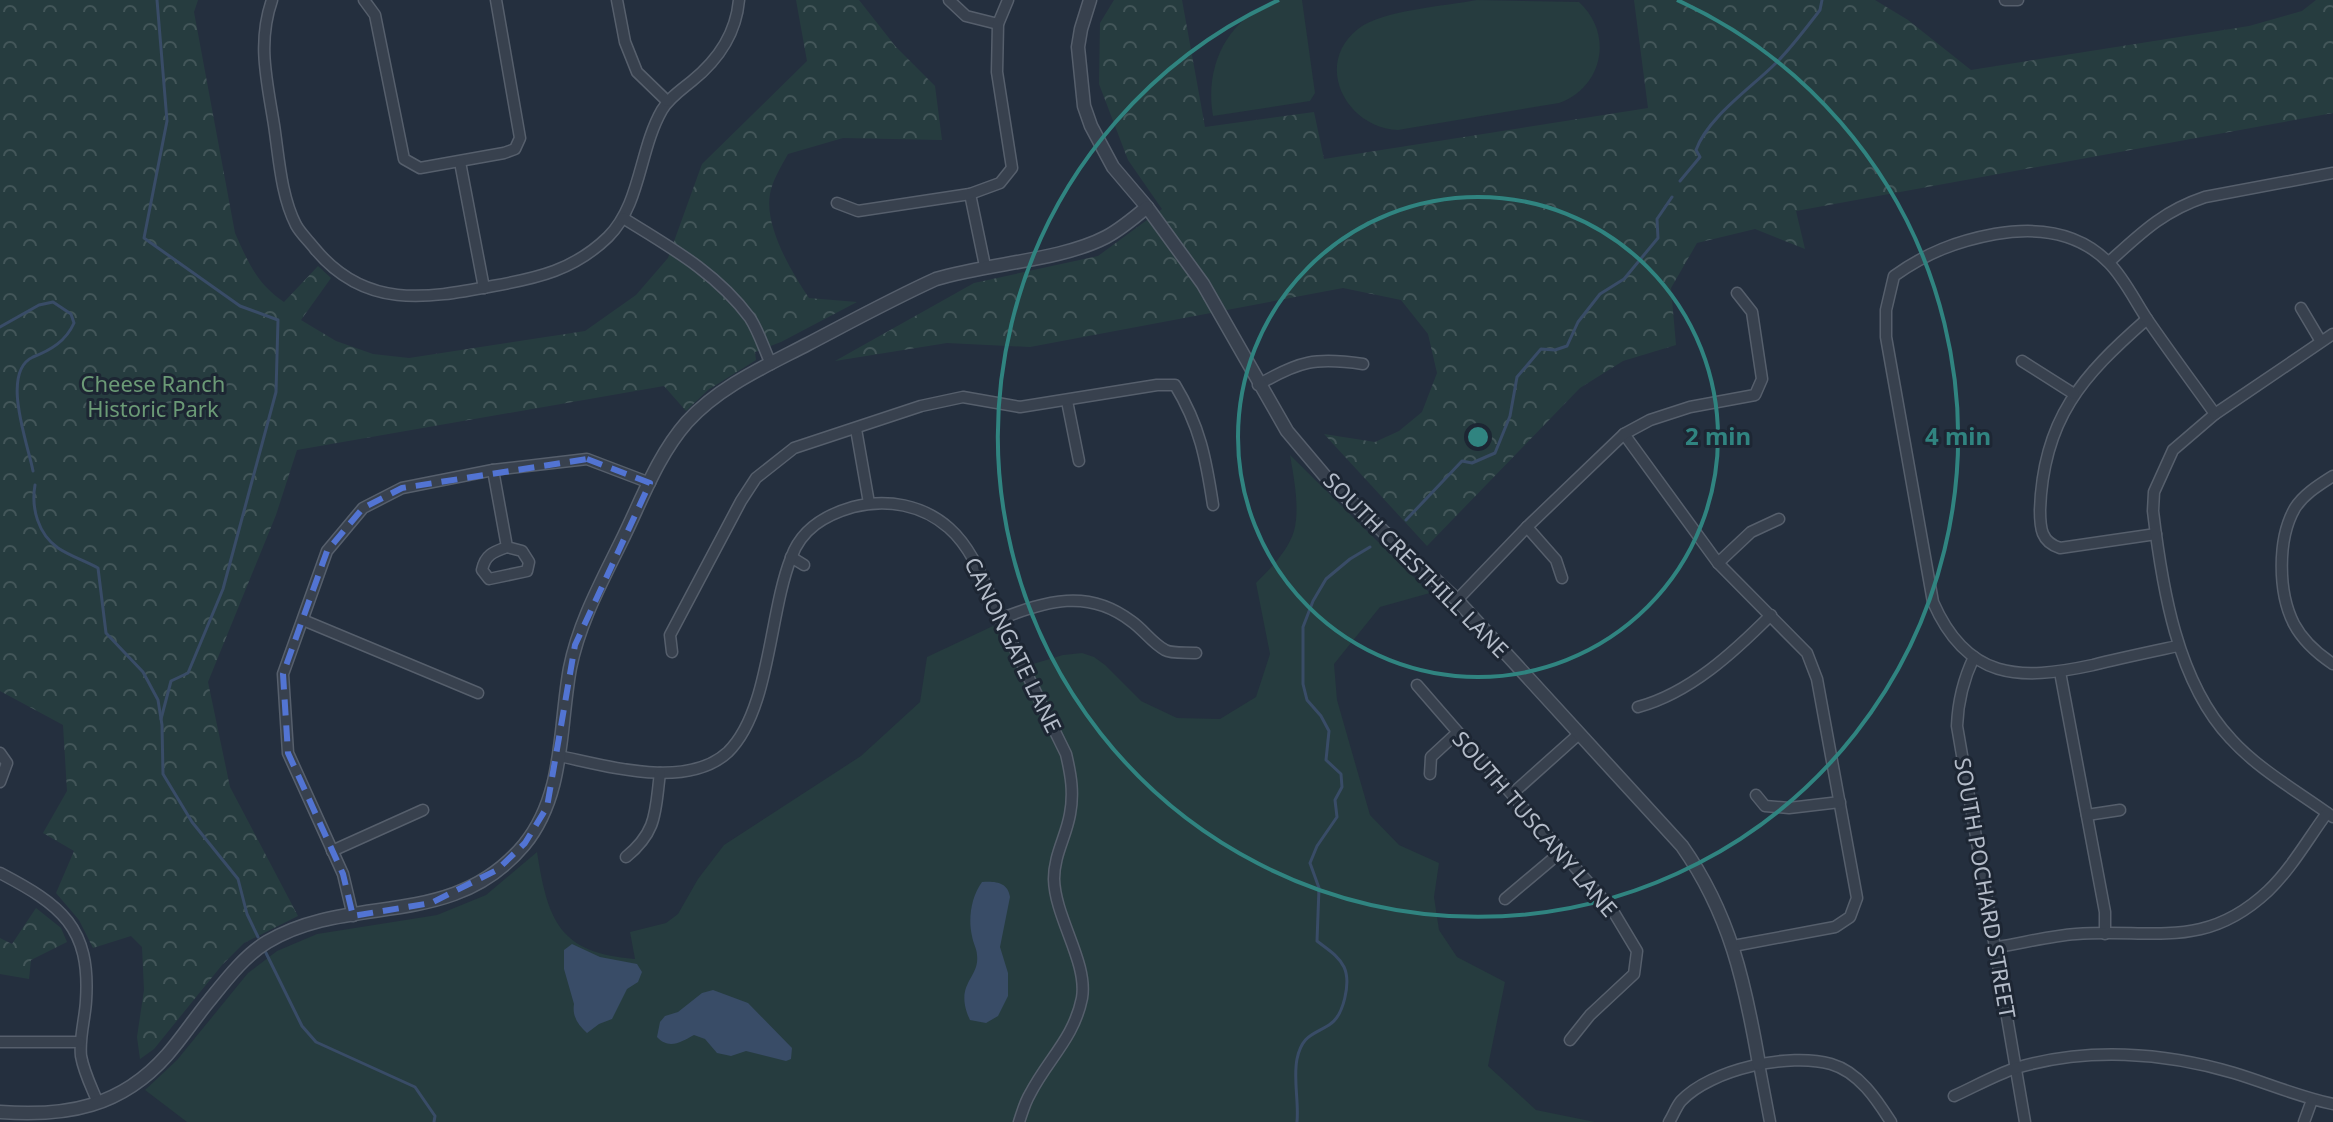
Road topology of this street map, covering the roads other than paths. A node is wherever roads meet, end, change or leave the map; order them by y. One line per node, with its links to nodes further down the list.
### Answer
1 (272, 0): 21 (street)
2 (364, 0): 13 (street)
3 (496, 0): 13 (street)
4 (617, 0): 12 (street)
5 (739, 0): 12 (street)
6 (949, 0): 11 (street)
7 (1008, 0): 11 (street)
8 (1090, 0): 17 (street, SOUTH CRESTHILL LANE)
9 (2005, 0): 10 (street)
10 (2018, 0)
11 (998, 24): 15 (street)
12 (667, 101): 18 (street)
13 (460, 162): 21 (street)
14 (2333, 173): 19 (street)
15 (970, 194): 16 (street); 20 (street)
16 (837, 203)
17 (1147, 207): 20 (street); 30 (street, SOUTH CRESTHILL LANE)
18 (623, 218): 21 (street); 28 (street)
19 (2109, 262): 24 (street); 57 (street)
20 (985, 266): 28 (street)
21 (484, 288)
22 (1737, 293): 35 (street)
23 (2301, 308): 26 (street)
24 (2147, 319): 31 (street); 33 (street)
25 (2333, 334): 26 (street)
26 (2320, 340): 33 (street)
27 (2022, 361): 31 (street)
28 (771, 364): 39 (street)
29 (1363, 364): 30 (street)
30 (1258, 385): 50 (street, SOUTH CRESTHILL LANE)
31 (2074, 394): 44 (street)
32 (1067, 401): 34 (street); 36 (street); 41 (street)
33 (2215, 414): 44 (street)
34 (856, 429): 40 (street); 55 (street)
35 (1624, 434): 43 (street); 47 (street)
36 (1079, 461)
37 (493, 470): 39 (street); 45 (street); 53 (street)
38 (2333, 476): 58 (street)
39 (650, 483): 66 (street)
40 (869, 503): 46 (street, CANONGATE LANE); 52 (street, CANONGATE LANE)
41 (1213, 505)
42 (1779, 519): 47 (street)
43 (1527, 527): 49 (street); 50 (street)
44 (2156, 534): 54 (street)
45 (507, 547)
46 (791, 557): 48 (street); 67 (street, CANONGATE LANE)
47 (1718, 563): 51 (street)
48 (804, 565)
49 (1562, 578)
50 (1457, 600): 64 (street, SOUTH CRESTHILL LANE)
51 (1771, 615): 62 (street); 72 (street)
52 (1000, 619): 56 (street); 96 (street, CANONGATE LANE)
53 (303, 620): 61 (street); 77 (street)
54 (2178, 646): 59 (street); 76 (street)
55 (672, 652)
56 (1196, 653)
57 (1974, 657): 59 (street); 85 (street, SOUTH POCHARD STREET)
58 (2333, 664)
59 (2060, 672): 75 (street)
60 (1417, 685): 63 (street, SOUTH TUSCANY LANE)
61 (478, 693)
62 (1638, 707)
63 (1457, 733): 68 (street); 70 (street, SOUTH TUSCANY LANE)
64 (1579, 734): 70 (street); 84 (street, SOUTH CRESTHILL LANE)
65 (0, 753): 69 (street)
66 (559, 756): 67 (street, CANONGATE LANE); 82 (street)
67 (660, 773): 79 (street)
68 (1430, 774)
69 (0, 782)
70 (1513, 793): 78 (street, SOUTH TUSCANY LANE)
71 (1756, 795): 72 (street)
72 (1840, 802): 84 (street)
73 (423, 810): 77 (street)
74 (2120, 810): 75 (street)
75 (2087, 815): 83 (street)
76 (2330, 815): 83 (street)
77 (332, 851): 82 (street)
78 (1562, 851): 81 (street); 86 (street, SOUTH TUSCANY LANE)
79 (626, 857)
80 (0, 873): 88 (street)
81 (1505, 899)
82 (353, 916): 93 (street)
83 (2105, 934): 85 (street)
84 (1733, 946): 89 (street, SOUTH CRESTHILL LANE)
85 (1997, 947): 90 (street, SOUTH POCHARD STREET)
86 (1570, 1040)
87 (0, 1042): 88 (street)
88 (80, 1042): 93 (street)
89 (1759, 1064): 97 (street); 98 (street, SOUTH CRESTHILL LANE); 99 (street)
90 (2015, 1069): 91 (street); 92 (street); 100 (street, SOUTH POCHARD STREET)
91 (1954, 1096)
92 (2312, 1100): 94 (street); 101 (street)
93 (98, 1103): 95 (street)
94 (2333, 1104)
95 (0, 1112)
96 (1019, 1122)
97 (1669, 1122)
98 (1770, 1122)
99 (1891, 1122)
100 (2025, 1122)
101 (2304, 1122)

